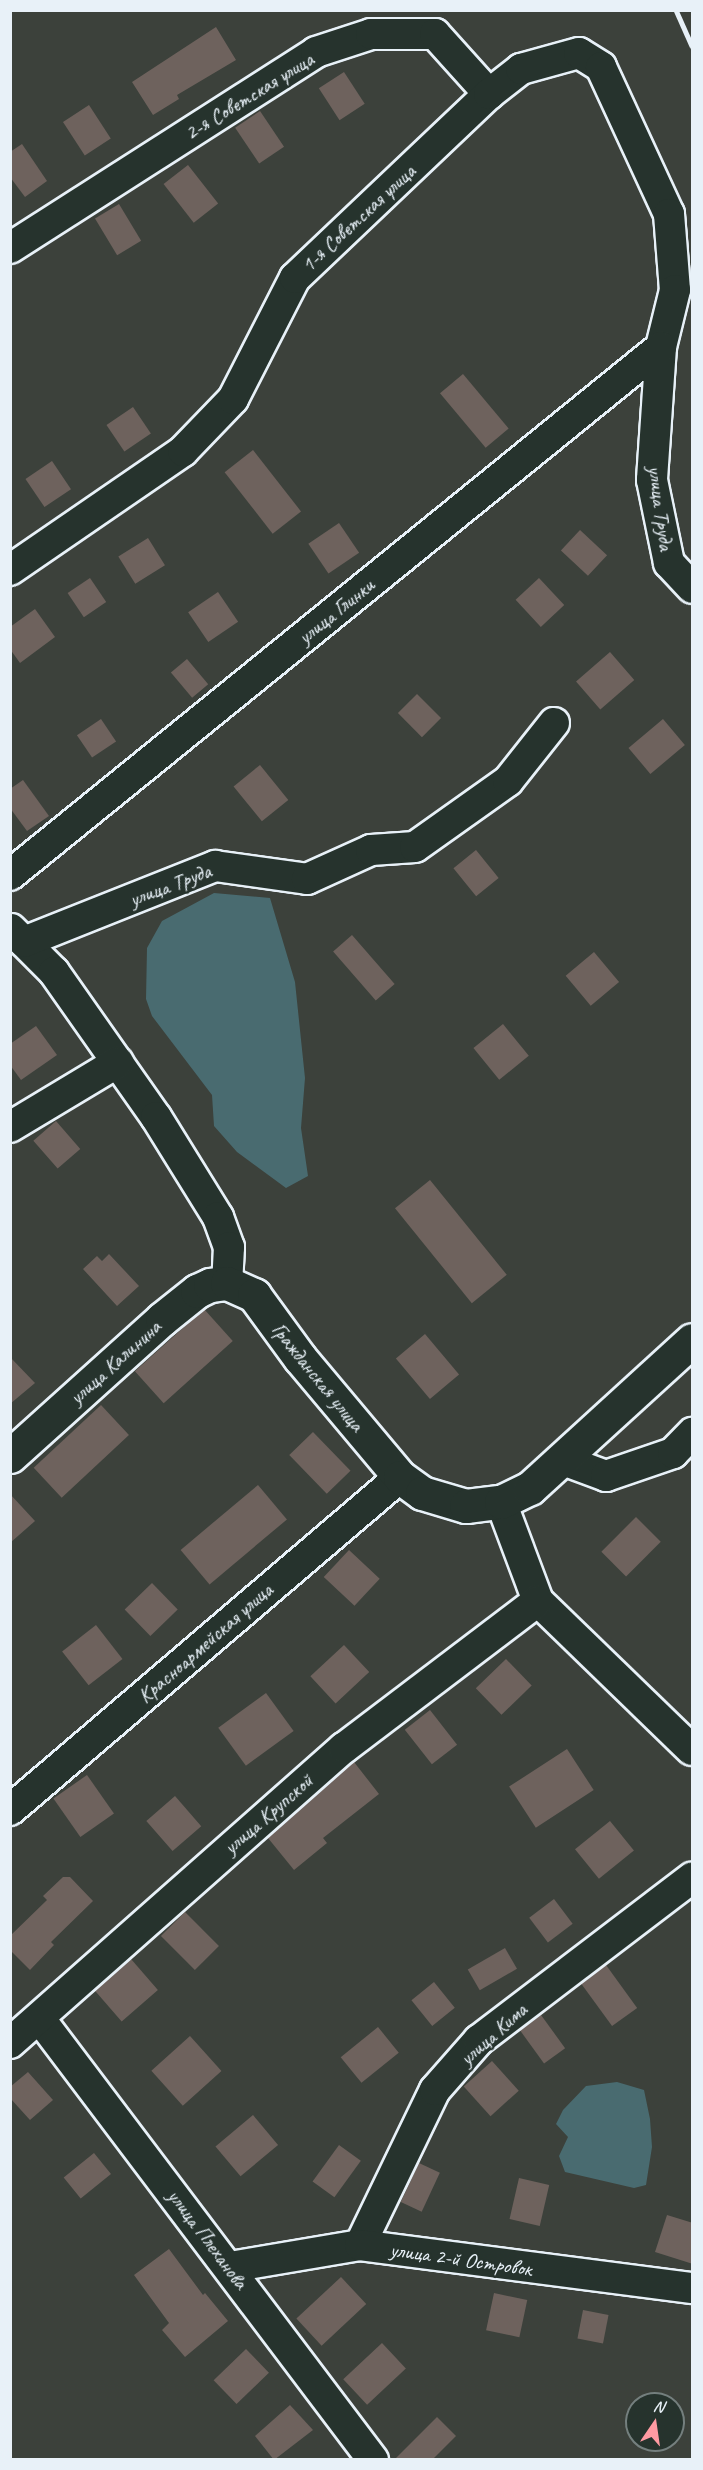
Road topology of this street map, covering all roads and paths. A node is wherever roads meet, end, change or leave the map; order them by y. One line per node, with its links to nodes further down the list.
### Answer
1 (489, 94): 2 (street, 2-я Советская улица); 3 (street, 1-я Советская улица); 4 (street, 1-я Советская улица)
2 (10, 248)
3 (661, 347): 5 (street, улица Труда); 7 (street, улица Глинки)
4 (10, 570)
5 (693, 588)
6 (554, 723): 8 (street, улица Труда)
7 (10, 874)
8 (17, 936): 9 (street)
9 (118, 1062): 10 (street); 11 (street)
10 (10, 1127)
11 (227, 1283): 14 (main road, улица Калинина); 16 (main road, Гражданская улица)
12 (693, 1340): 15 (main road, Гражданская улица)
13 (693, 1434): 15 (street)
14 (10, 1456)
15 (563, 1460): 17 (main road, Гражданская улица)
16 (400, 1477): 17 (main road, Гражданская улица); 20 (street, Красноармейская улица)
17 (501, 1502): 18 (street)
18 (538, 1601): 19 (street); 22 (street, улица Крупской)
19 (693, 1750)
20 (10, 1810)
21 (693, 1878): 24 (street, улица Кима)
22 (40, 2019): 23 (street, улица Крупской); 25 (street, улица Плеханова)
23 (10, 2043)
24 (360, 2246): 25 (street, улица 2-й Островок); 26 (street, улица 2-й Островок)
25 (230, 2267): 27 (street, улица Плеханова)
26 (693, 2288)
27 (366, 2456)

